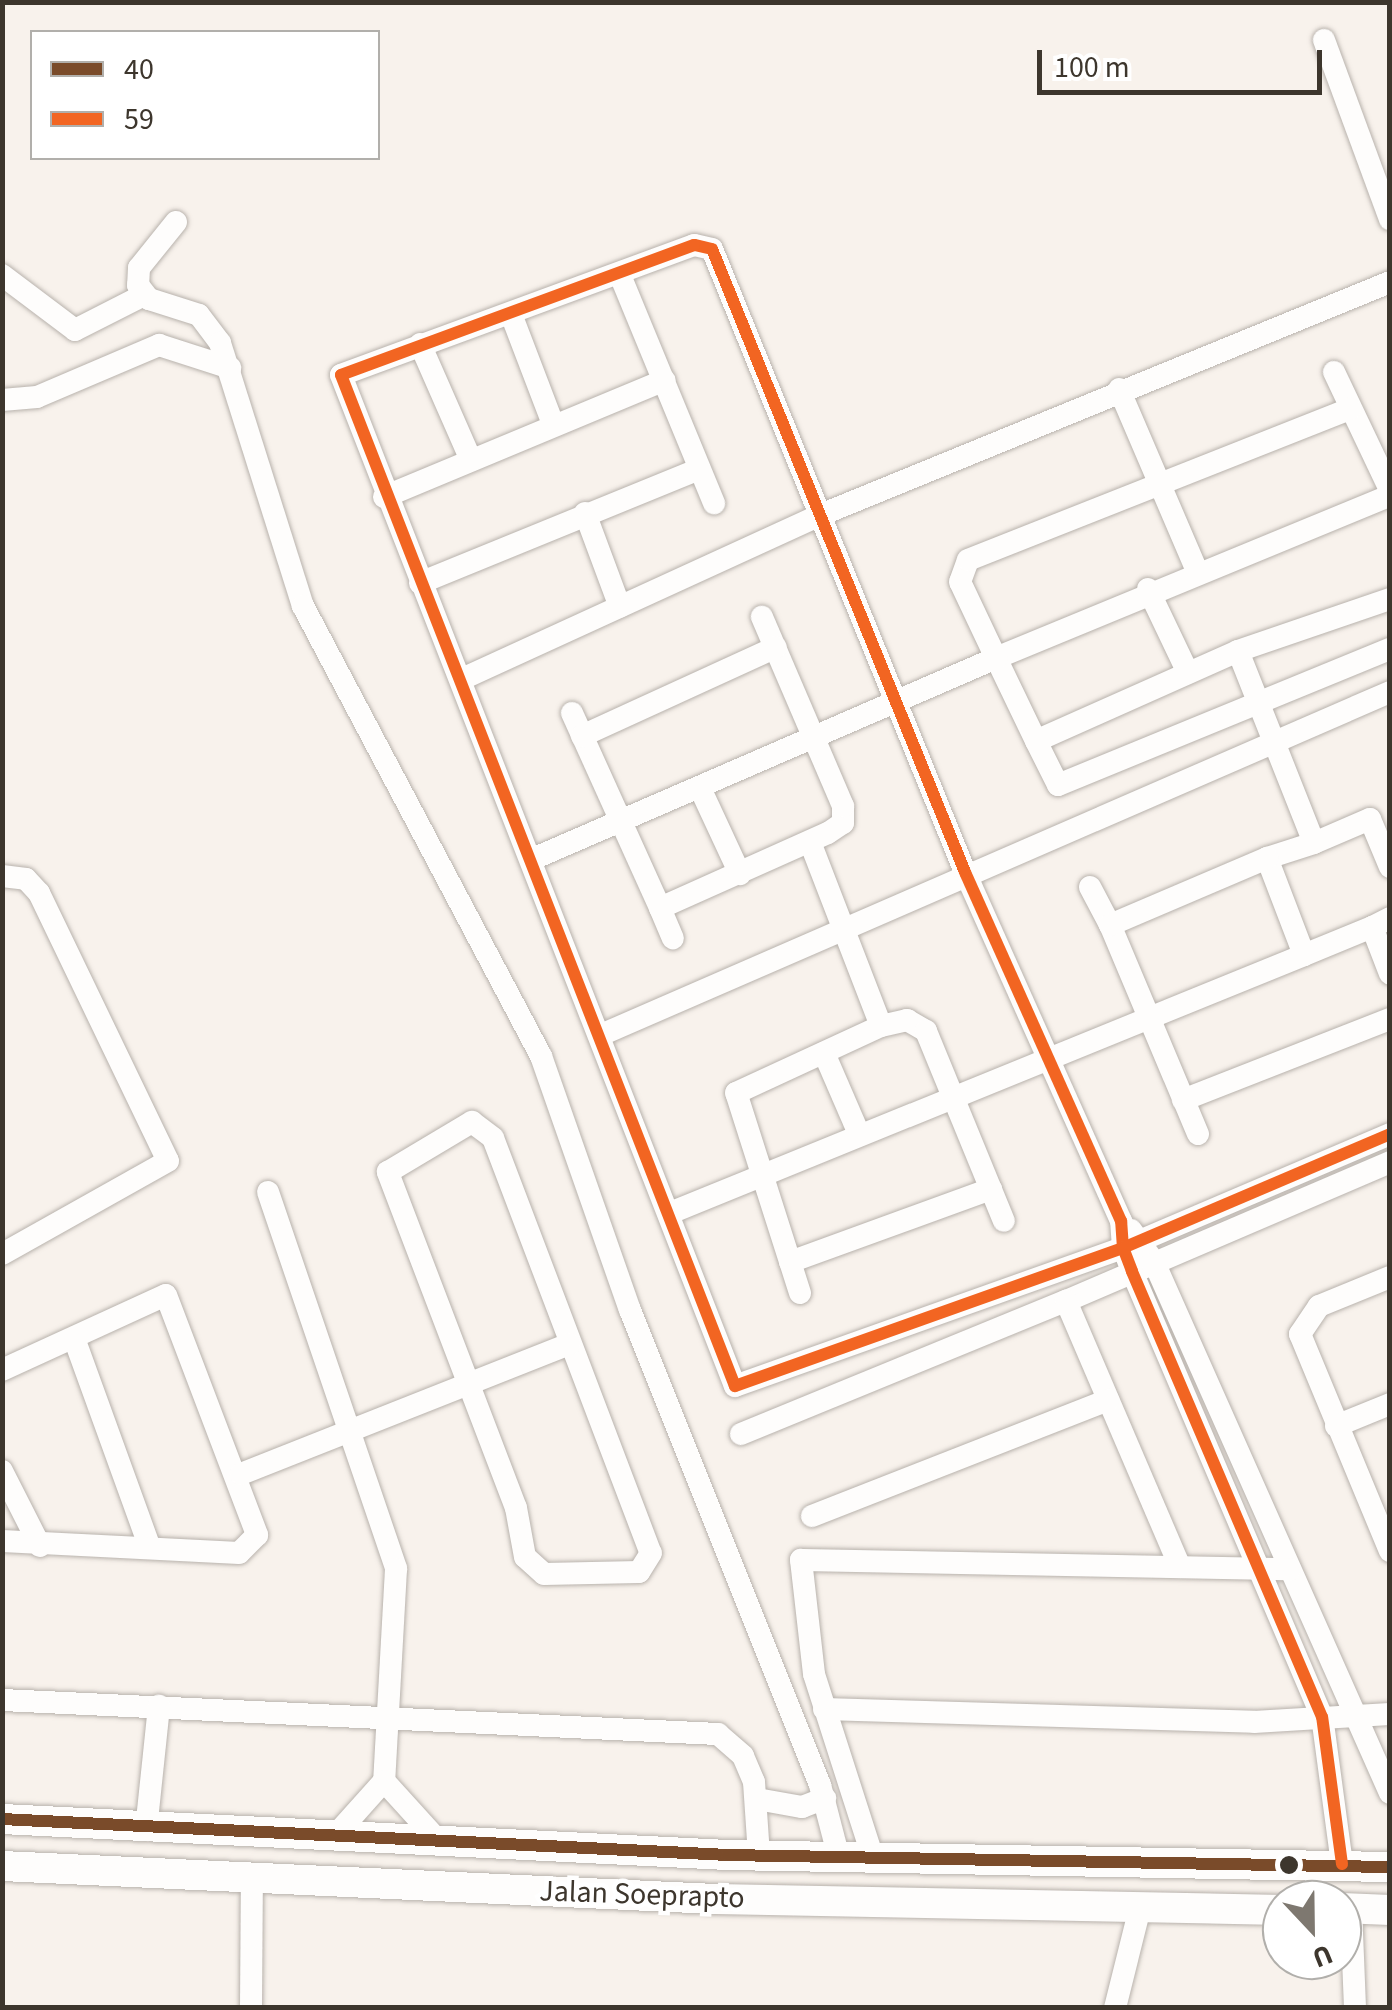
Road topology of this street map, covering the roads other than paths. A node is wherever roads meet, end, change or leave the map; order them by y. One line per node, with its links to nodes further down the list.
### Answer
1 (1324, 40): 2 (street)
2 (1390, 219)
3 (176, 222): 7 (street)
4 (2, 275): 7 (street)
5 (620, 275): 8 (street); 12 (street); 24 (street)
6 (1390, 282): 13 (street)
7 (144, 295): 10 (street)
8 (511, 314): 9 (street); 16 (street)
9 (420, 344): 17 (street); 21 (street)
10 (230, 368): 14 (street); 117 (street)
11 (1334, 372): 15 (street)
12 (666, 380): 16 (street); 18 (street)
13 (1119, 389): 19 (street); 24 (street)
14 (2, 400)
15 (1350, 409): 19 (street); 20 (street)
16 (553, 424): 17 (street)
17 (471, 460): 21 (street)
18 (700, 469): 22 (street); 23 (street)
19 (1160, 484): 25 (street); 34 (street)
20 (1389, 492): 25 (street)
21 (384, 497): 26 (street)
22 (714, 503)
23 (585, 513): 26 (street); 29 (street)
24 (823, 514): 29 (street); 38 (street)
25 (1196, 570): 27 (street)
26 (420, 583): 36 (street)
27 (1148, 588): 34 (street); 35 (street)
28 (1390, 598): 33 (street)
29 (620, 608): 36 (street)
30 (762, 617): 31 (street)
31 (776, 647): 41 (street); 42 (street)
32 (1390, 649): 39 (street)
33 (1238, 651): 35 (street); 39 (street)
34 (996, 658): 38 (street); 44 (street)
35 (1188, 672): 44 (street)
36 (462, 679): 50 (street)
37 (1390, 692): 43 (street)
38 (902, 698): 42 (street); 53 (street)
39 (1256, 701): 43 (street); 44 (street)
40 (572, 714): 41 (street)
41 (582, 736): 47 (street)
42 (816, 737): 45 (street); 48 (street)
43 (1272, 740): 49 (street); 53 (street)
44 (1036, 741)
45 (700, 788): 47 (street); 54 (street)
46 (1380, 815): 49 (street); 52 (street)
47 (619, 821): 50 (street); 57 (street)
48 (810, 842): 54 (street); 60 (street)
49 (1314, 843): 51 (street)
50 (535, 858): 67 (street)
51 (1267, 858): 59 (street); 62 (street)
52 (1390, 867)
53 (964, 872): 60 (street); 69 (street)
54 (740, 874): 57 (street)
55 (2, 876): 82 (street)
56 (1090, 887): 59 (street)
57 (660, 908): 61 (street)
58 (1381, 922): 62 (street); 63 (street)
59 (1110, 925): 64 (street)
60 (846, 928): 66 (street); 67 (street)
61 (673, 938)
62 (1304, 955): 64 (street)
63 (1390, 974)
64 (1149, 1017): 69 (street); 71 (street)
65 (1390, 1019): 71 (street)
66 (881, 1026): 68 (street); 70 (street)
67 (603, 1034): 79 (street)
68 (824, 1053): 72 (street); 76 (street)
69 (1048, 1057): 70 (street); 81 (street)
70 (958, 1098): 72 (street); 77 (street)
71 (1182, 1100): 73 (street)
72 (859, 1134): 76 (street)
73 (1198, 1134)
74 (1390, 1134): 81 (street)
75 (1390, 1162): 84 (street)
76 (760, 1178): 79 (street); 83 (street)
77 (991, 1188): 80 (street); 83 (street)
78 (268, 1192): 96 (street)
79 (670, 1213): 81 (street)
80 (1004, 1221)
81 (1133, 1244): 84 (street); 85 (street)
82 (2, 1254)
83 (790, 1262): 87 (street)
84 (1154, 1262): 85 (street); 107 (street)
85 (1132, 1272): 88 (street); 106 (street)
86 (1390, 1277): 95 (street)
87 (800, 1294)
88 (1066, 1300): 93 (street); 97 (street)
89 (74, 1338): 91 (street); 99 (street); 104 (street)
90 (569, 1344): 92 (street); 92 (street); 92 (street)
91 (2, 1370)
92 (468, 1386): 96 (street)
93 (1108, 1400): 100 (street); 105 (street)
94 (1390, 1404): 95 (street)
95 (1336, 1426): 101 (street)
96 (352, 1428): 99 (street); 113 (street)
97 (741, 1434)
98 (2, 1471): 103 (street)
99 (241, 1474): 104 (street)
100 (812, 1516)
101 (1387, 1538)
102 (2, 1542): 103 (street)
103 (40, 1546): 104 (street)
104 (150, 1548)
105 (1180, 1566): 106 (street); 110 (street)
106 (1262, 1567): 107 (street); 114 (street)
107 (1290, 1570): 111 (street)
108 (2, 1700): 109 (street)
109 (160, 1706): 113 (street); 120 (street)
110 (824, 1708): 114 (street); 125 (street)
111 (1354, 1713): 112 (street); 114 (street); 116 (street)
112 (1390, 1714)
113 (385, 1717): 115 (street); 118 (street)
114 (1322, 1717): 126 (street)
115 (384, 1781): 121 (street); 122 (street)
116 (1390, 1793)
117 (825, 1798): 118 (street); 124 (street)
118 (757, 1799): 123 (street)
119 (2, 1820): 120 (highway, Jalan Soeprapto)
120 (146, 1830): 121 (highway, Jalan Soeprapto)
121 (332, 1838): 122 (highway, Jalan Soeprapto)
122 (442, 1844): 123 (highway, Jalan Soeprapto)
123 (759, 1856): 124 (highway, Jalan Soeprapto)
124 (840, 1858): 125 (highway, Jalan Soeprapto)
125 (884, 1859): 126 (highway, Jalan Soeprapto); 130 (highway)
126 (1342, 1864): 128 (highway, Jalan Soeprapto)
127 (2, 1866): 129 (highway, Jalan Soeprapto)
128 (1390, 1867)
129 (252, 1879): 130 (highway, Jalan Soeprapto); 136 (street)
130 (894, 1903): 131 (highway, Jalan Soeprapto)
131 (1140, 1908): 133 (highway, Jalan Soeprapto); 137 (street)
132 (1362, 1909): 134 (highway)
133 (1262, 1910)
134 (1390, 1910)
135 (1352, 1980): 138 (street)
136 (251, 2008)
137 (1116, 2008)
138 (1355, 2008)

